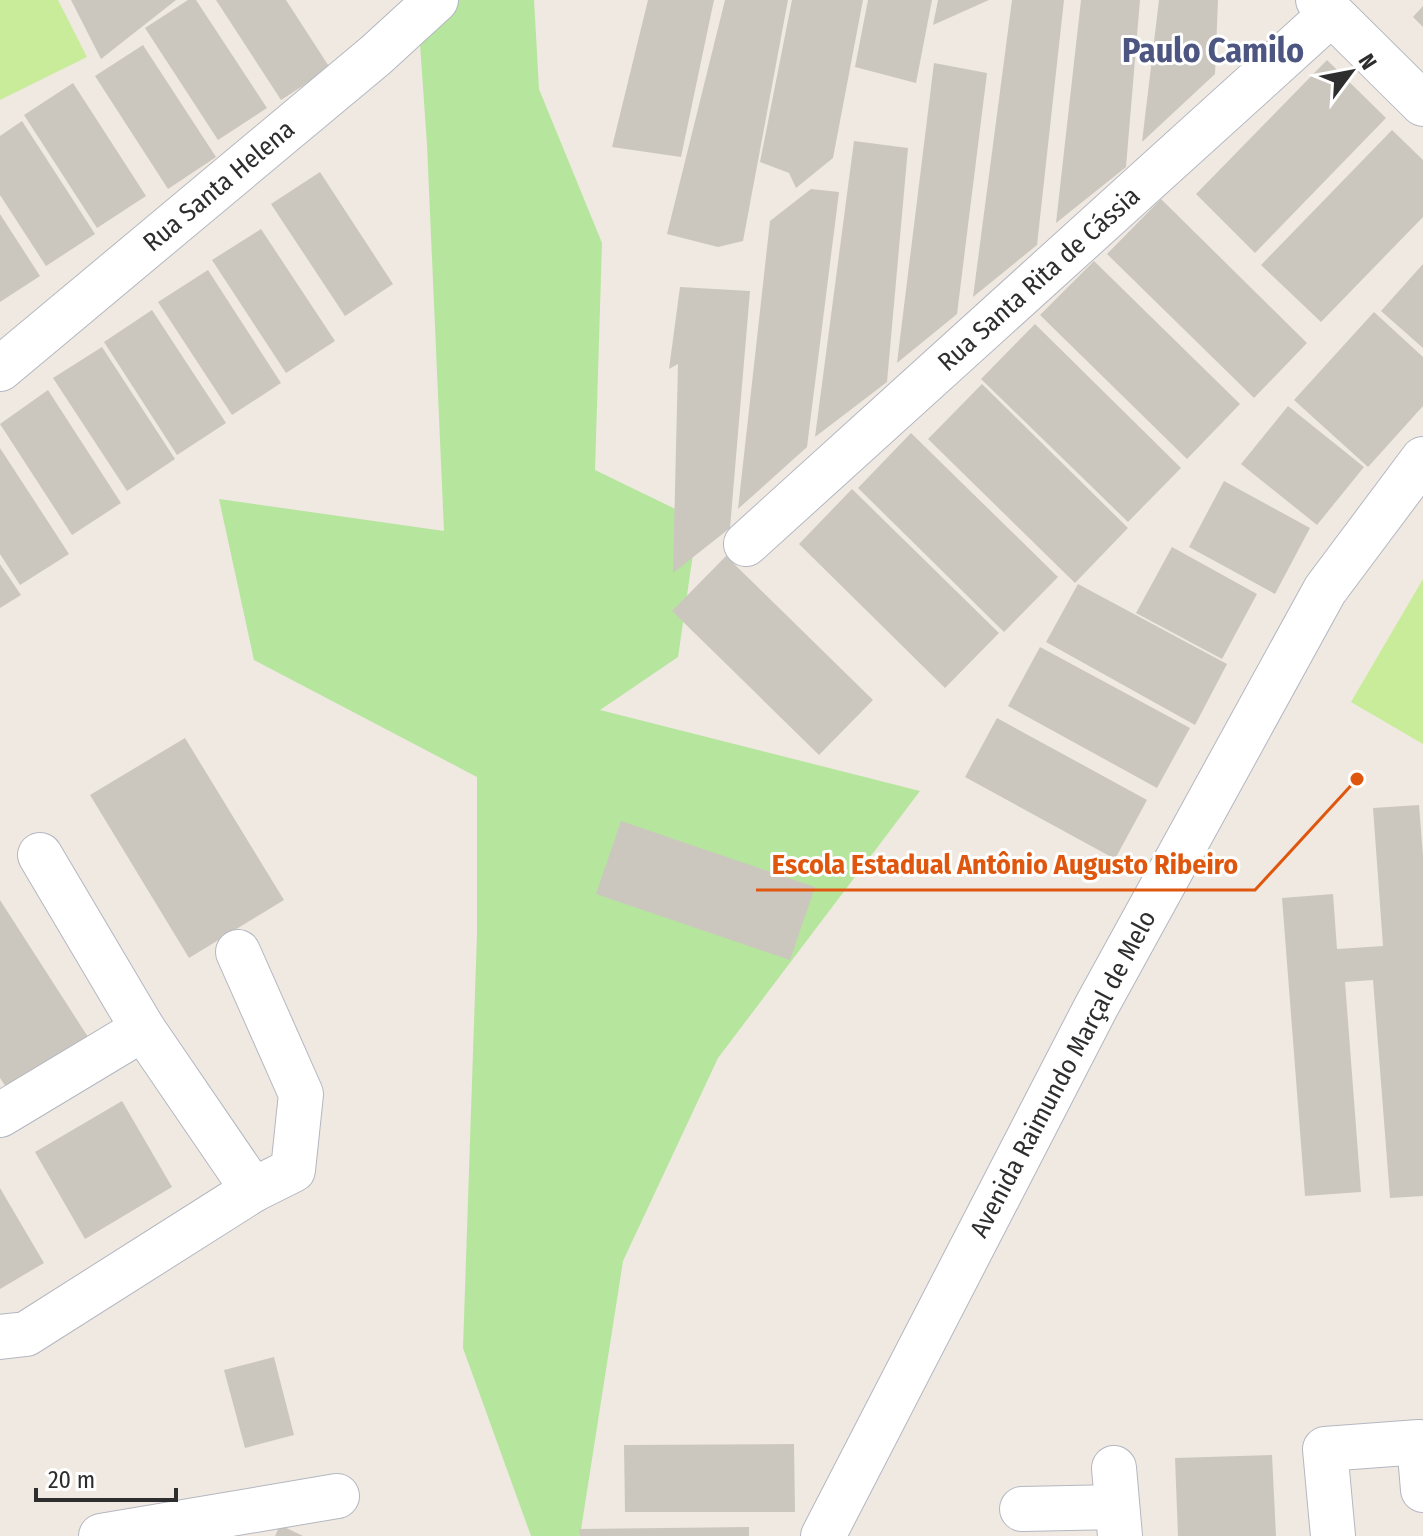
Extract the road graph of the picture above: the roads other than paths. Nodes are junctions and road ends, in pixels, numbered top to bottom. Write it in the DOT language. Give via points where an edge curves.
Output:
graph roads {
  1 [pos="436,0"];
  2 [pos="1324,7"];
  3 [pos="1423,104"];
  4 [pos="0,369"];
  5 [pos="1423,459"];
  6 [pos="746,544"];
  7 [pos="40,855"];
  8 [pos="238,952"];
  9 [pos="143,1029"];
  10 [pos="0,1115"];
  11 [pos="253,1190"];
  12 [pos="0,1337"];
  13 [pos="1423,1490"];
  14 [pos="337,1496"];
  15 [pos="1117,1503"];
  16 [pos="1022,1509"];
  17 [pos="101,1536"];
  18 [pos="823,1536"];
  19 [pos="1333,1536"];
  1 -- 4 [label="street, Rua Santa Helena"];
  2 -- 3 [label="street"];
  2 -- 6 [label="street, Rua Santa Rita de Cássia"];
  5 -- 18 [label="street, Avenida Raimundo Marçal de Melo" via="1325,590 1096,1007"];
  7 -- 9 [label="street"];
  8 -- 11 [label="street" via="301,1094 293,1170"];
  9 -- 10 [label="street"];
  9 -- 11 [label="street"];
  11 -- 12 [label="street" via="26,1334"];
  13 -- 19 [label="street" via="1419,1442 1325,1449"];
  14 -- 17 [label="street"];
  15 -- 16 [label="street"];
}
